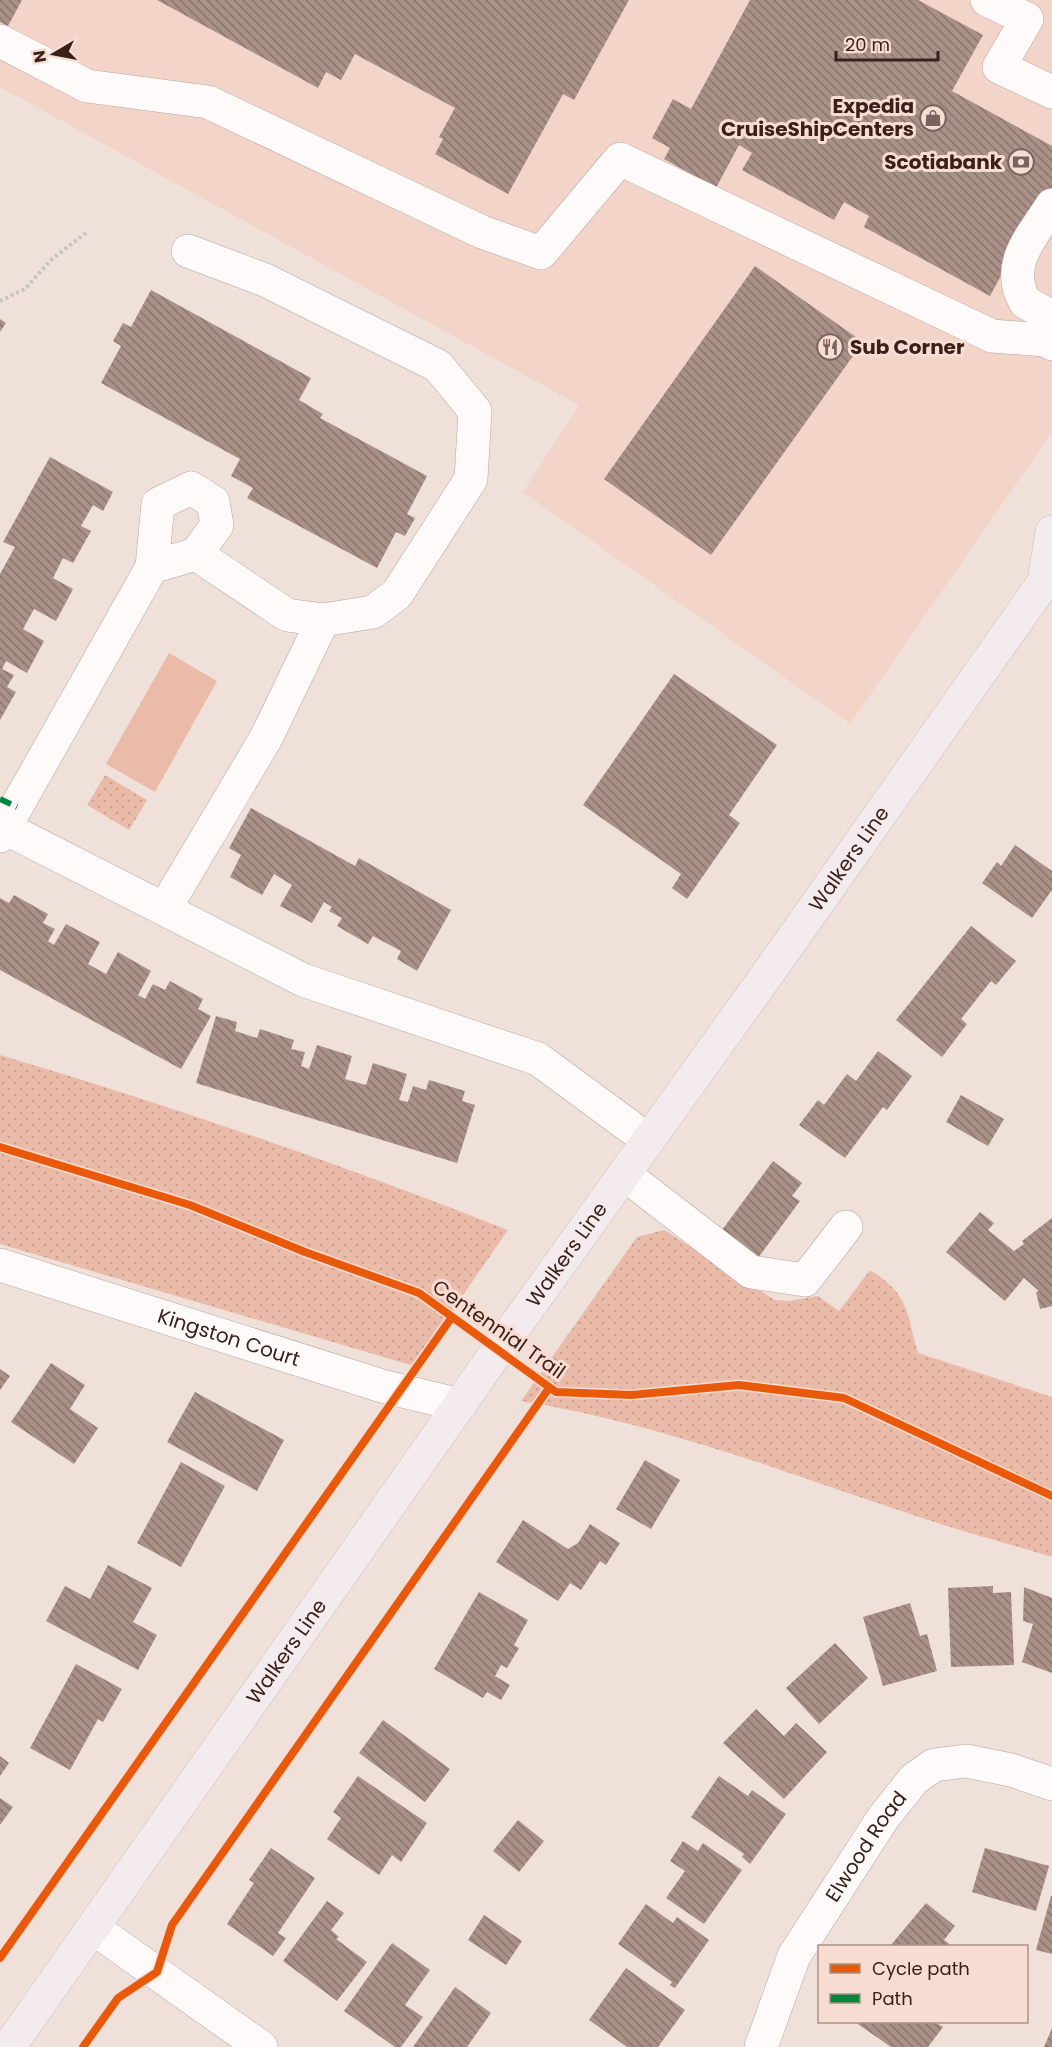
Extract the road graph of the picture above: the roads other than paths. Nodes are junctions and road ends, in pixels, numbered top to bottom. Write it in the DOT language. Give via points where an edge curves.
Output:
graph roads {
  1 [pos="987,0"];
  2 [pos="0,41"];
  3 [pos="1052,92"];
  4 [pos="1052,205"];
  5 [pos="188,251"];
  6 [pos="1050,333"];
  7 [pos="1052,532"];
  8 [pos="196,554"];
  9 [pos="152,567"];
  10 [pos="1048,580"];
  11 [pos="323,620"];
  12 [pos="3,832"];
  13 [pos="165,908"];
  14 [pos="648,1140"];
  15 [pos="624,1173"];
  16 [pos="846,1227"];
  17 [pos="0,1265"];
  18 [pos="460,1406"];
  19 [pos="1052,1784"];
  20 [pos="93,1928"];
  21 [pos="9,2047"];
  22 [pos="261,2047"];
  23 [pos="761,2047"];
  1 -- 3 [label="street" via="1027,19 999,67"];
  2 -- 6 [label="street" via="87,86 208,102 482,232 541,253 620,159 992,336"];
  4 -- 6 [label="street" via="1017,263 1016,277 1025,302"];
  5 -- 11 [label="street" via="265,280 438,366 475,411 471,479 397,594 373,612"];
  7 -- 10 [label="main road, Walkers Line"];
  8 -- 9 [label="street"];
  8 -- 9 [label="street" via="217,525 213,502 191,488 158,504"];
  8 -- 11 [label="street" via="287,615"];
  9 -- 12 [label="street"];
  10 -- 14 [label="main road, Walkers Line"];
  11 -- 13 [label="street" via="266,738"];
  12 -- 13 [label="street"];
  13 -- 14 [label="street" via="303,981 538,1059"];
  14 -- 15 [label="main road, Walkers Line"];
  15 -- 16 [label="street" via="751,1272 805,1280"];
  15 -- 18 [label="main road, Walkers Line"];
  17 -- 18 [label="street, Kingston Court" via="390,1388"];
  18 -- 20 [label="main road, Walkers Line"];
  19 -- 23 [label="street, Elwood Road" via="966,1761 934,1765 915,1779 883,1818 794,1956"];
  20 -- 21 [label="main road, Walkers Line"];
  20 -- 22 [label="street"];
}
